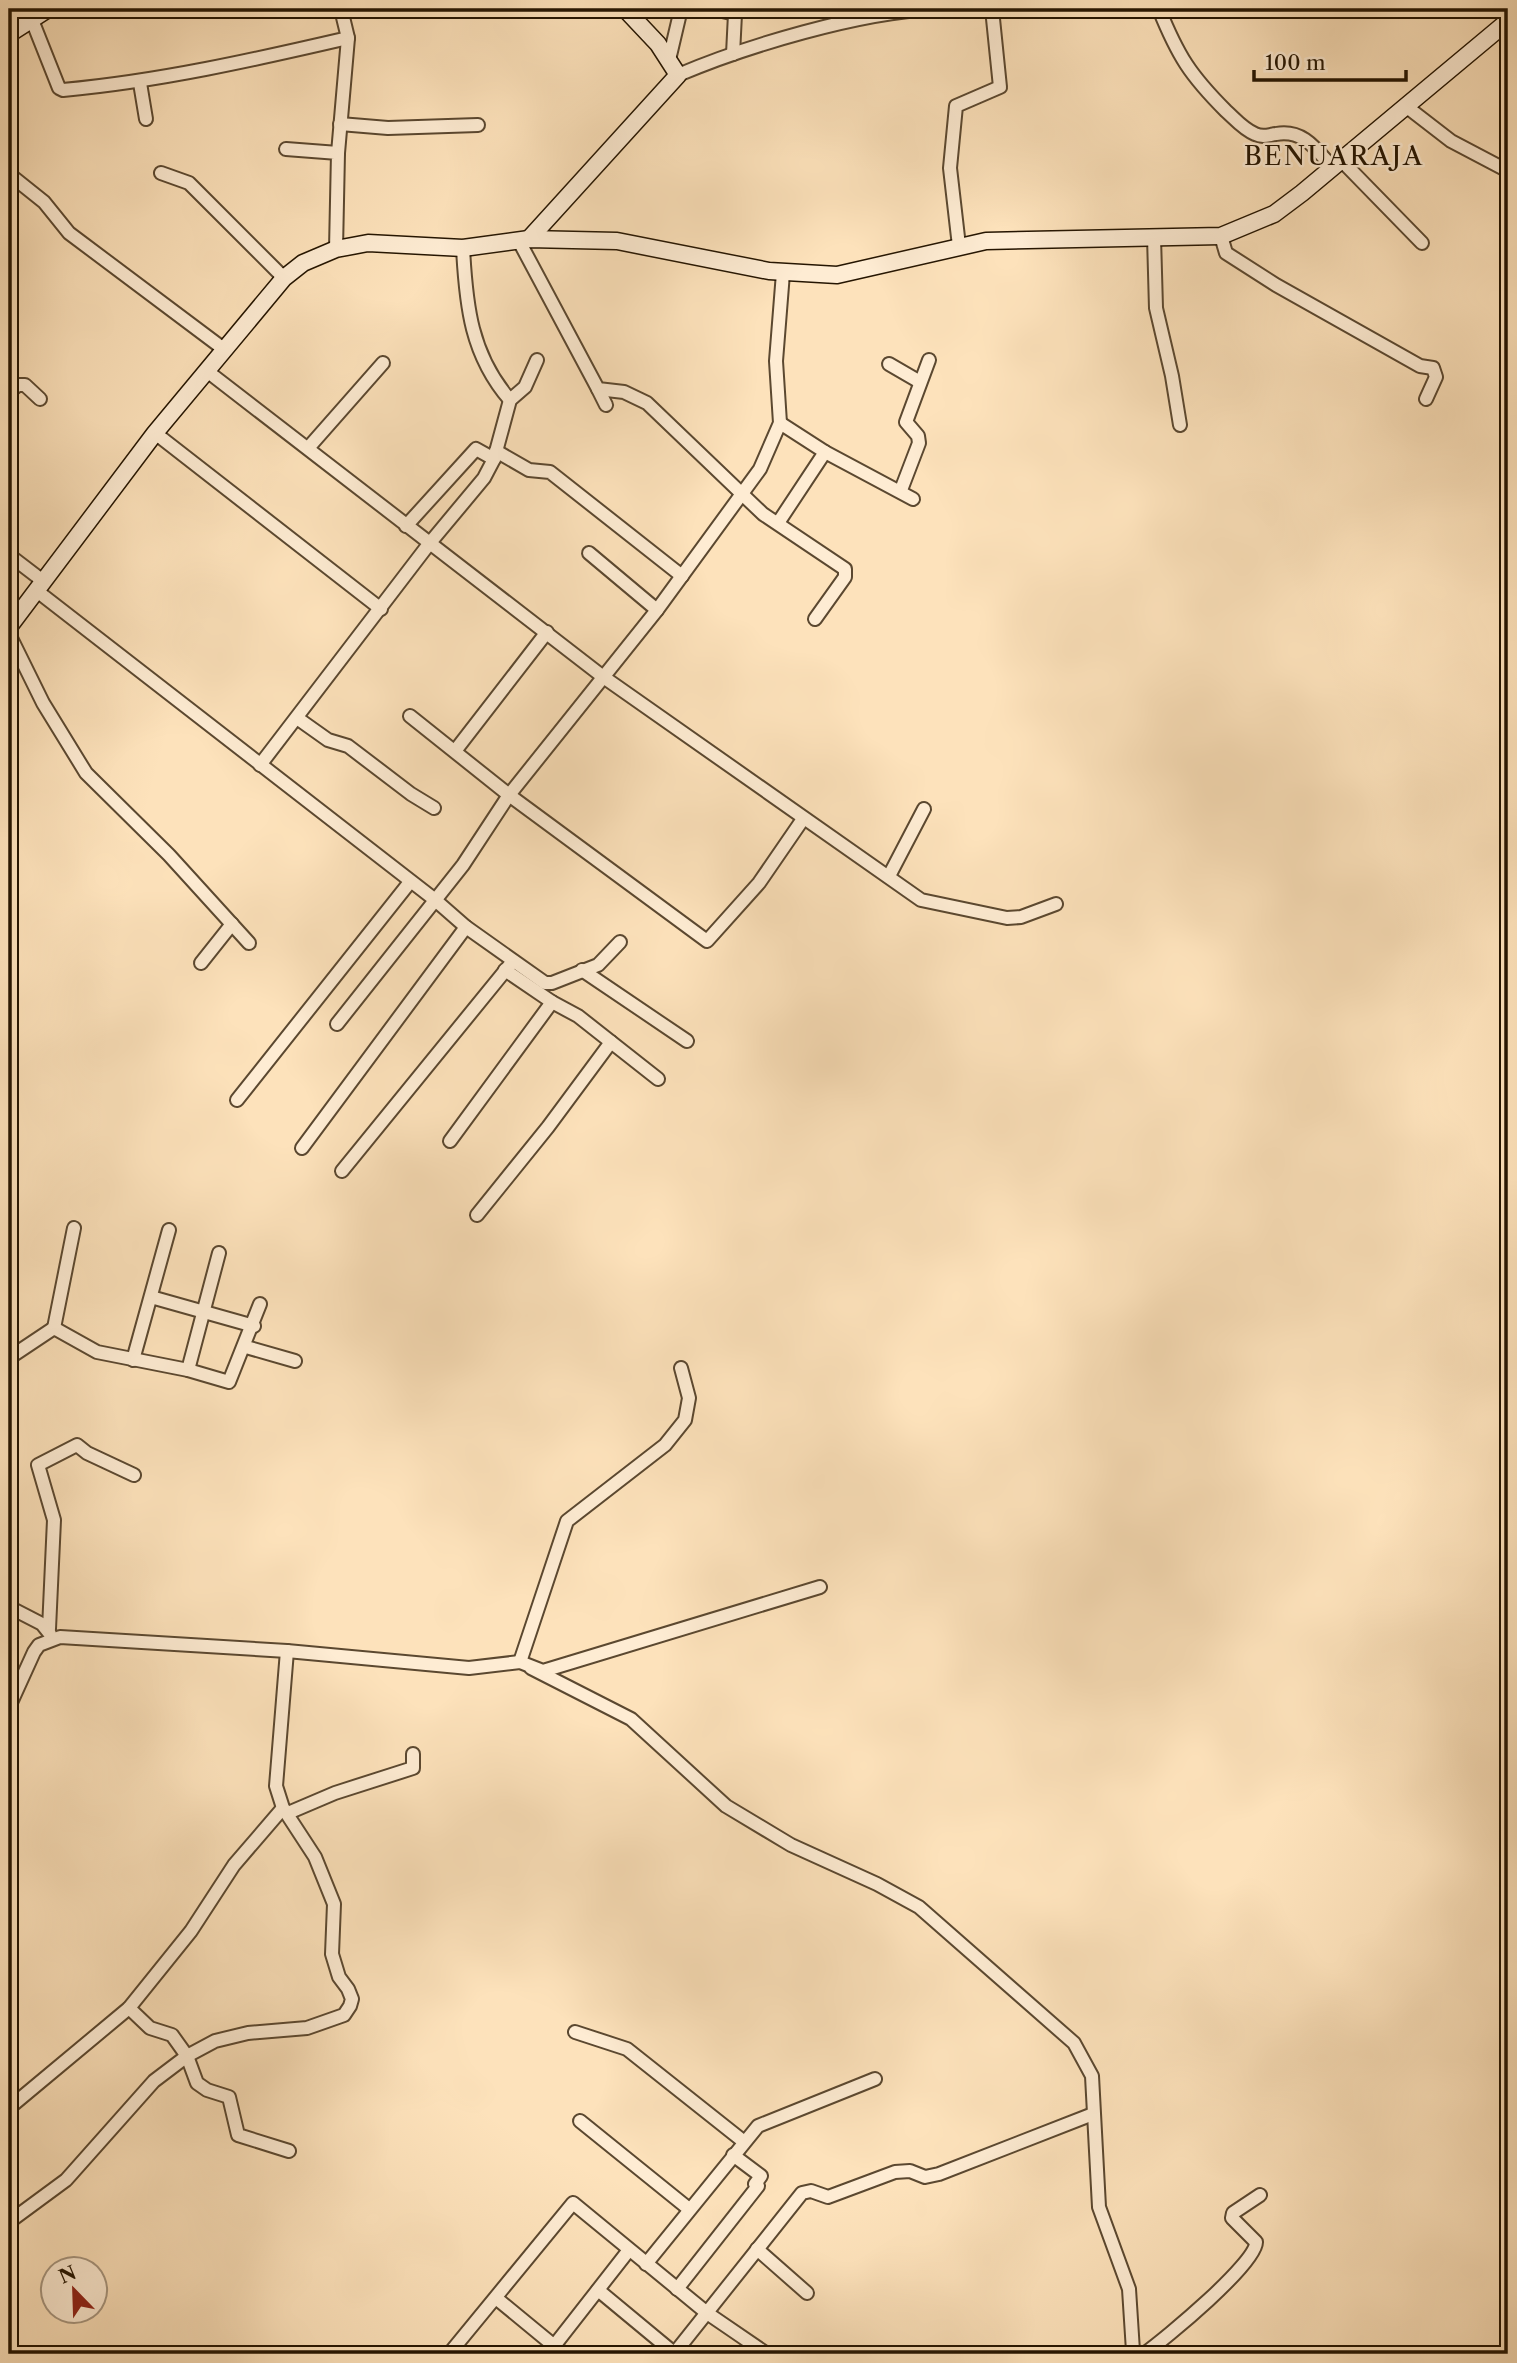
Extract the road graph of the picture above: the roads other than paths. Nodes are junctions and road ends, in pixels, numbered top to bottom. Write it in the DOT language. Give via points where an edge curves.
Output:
graph roads {
  1 [pos="48,9"];
  2 [pos="341,9"];
  3 [pos="625,9"];
  4 [pos="681,9"];
  5 [pos="714,9"];
  6 [pos="934,9"];
  7 [pos="992,9"];
  8 [pos="1159,9"];
  9 [pos="32,20"];
  10 [pos="1508,20"];
  11 [pos="9,34"];
  12 [pos="348,38"];
  13 [pos="733,54"];
  14 [pos="668,60"];
  15 [pos="678,75"];
  16 [pos="141,83"];
  17 [pos="1407,107"];
  18 [pos="146,119"];
  19 [pos="340,124"];
  20 [pos="478,125"];
  21 [pos="286,149"];
  22 [pos="338,153"];
  23 [pos="1336,163"];
  24 [pos="1508,172"];
  25 [pos="162,173"];
  26 [pos="9,174"];
  27 [pos="1221,236"];
  28 [pos="1154,237"];
  29 [pos="524,240"];
  30 [pos="1422,243"];
  31 [pos="960,246"];
  32 [pos="463,248"];
  33 [pos="336,249"];
  34 [pos="783,273"];
  35 [pos="284,278"];
  36 [pos="225,350"];
  37 [pos="537,360"];
  38 [pos="929,360"];
  39 [pos="383,363"];
  40 [pos="889,364"];
  41 [pos="207,370"];
  42 [pos="920,382"];
  43 [pos="598,389"];
  44 [pos="9,392"];
  45 [pos="40,399"];
  46 [pos="1426,399"];
  47 [pos="510,400"];
  48 [pos="606,405"];
  49 [pos="780,423"];
  50 [pos="1180,425"];
  51 [pos="155,433"];
  52 [pos="309,447"];
  53 [pos="825,452"];
  54 [pos="495,455"];
  55 [pos="901,490"];
  56 [pos="742,495"];
  57 [pos="914,499"];
  58 [pos="778,523"];
  59 [pos="406,526"];
  60 [pos="429,544"];
  61 [pos="589,554"];
  62 [pos="9,555"];
  63 [pos="682,576"];
  64 [pos="40,586"];
  65 [pos="381,610"];
  66 [pos="657,610"];
  67 [pos="815,619"];
  68 [pos="9,627"];
  69 [pos="9,634"];
  70 [pos="543,636"];
  71 [pos="602,676"];
  72 [pos="410,716"];
  73 [pos="297,719"];
  74 [pos="455,751"];
  75 [pos="260,765"];
  76 [pos="509,795"];
  77 [pos="434,808"];
  78 [pos="924,809"];
  79 [pos="803,819"];
  80 [pos="889,876"];
  81 [pos="410,882"];
  82 [pos="434,899"];
  83 [pos="1056,904"];
  84 [pos="232,924"];
  85 [pos="466,927"];
  86 [pos="620,942"];
  87 [pos="249,943"];
  88 [pos="201,963"];
  89 [pos="509,965"];
  90 [pos="582,970"];
  91 [pos="552,1003"];
  92 [pos="337,1024"];
  93 [pos="687,1041"];
  94 [pos="611,1042"];
  95 [pos="658,1079"];
  96 [pos="237,1100"];
  97 [pos="450,1141"];
  98 [pos="302,1148"];
  99 [pos="342,1171"];
  100 [pos="477,1215"];
  101 [pos="74,1228"];
  102 [pos="169,1230"];
  103 [pos="219,1254"];
  104 [pos="151,1297"];
  105 [pos="260,1304"];
  106 [pos="203,1313"];
  107 [pos="254,1326"];
  108 [pos="54,1328"];
  109 [pos="246,1347"];
  110 [pos="9,1358"];
  111 [pos="133,1360"];
  112 [pos="295,1361"];
  113 [pos="681,1368"];
  114 [pos="188,1370"];
  115 [pos="134,1475"];
  116 [pos="820,1587"];
  117 [pos="9,1607"];
  118 [pos="48,1635"];
  119 [pos="287,1651"];
  120 [pos="525,1665"];
  121 [pos="9,1707"];
  122 [pos="413,1754"];
  123 [pos="285,1811"];
  124 [pos="129,2008"];
  125 [pos="575,2032"];
  126 [pos="187,2056"];
  127 [pos="875,2079"];
  128 [pos="10,2104"];
  129 [pos="1093,2114"];
  130 [pos="580,2121"];
  131 [pos="743,2141"];
  132 [pos="289,2151"];
  133 [pos="733,2155"];
  134 [pos="1260,2194"];
  135 [pos="689,2209"];
  136 [pos="9,2222"];
  137 [pos="757,2249"];
  138 [pos="629,2250"];
  139 [pos="646,2264"];
  140 [pos="677,2289"];
  141 [pos="598,2290"];
  142 [pos="807,2293"];
  143 [pos="496,2298"];
  144 [pos="707,2313"];
  145 [pos="559,2350"];
  146 [pos="449,2354"];
  147 [pos="674,2354"];
  148 [pos="765,2354"];
  149 [pos="1136,2354"];
  150 [pos="1144,2354"];
  1 -- 9 [label="main road"];
  2 -- 12 [label="street"];
  3 -- 14 [label="main road"];
  4 -- 14 [label="street"];
  5 -- 13 [label="street" via="735,14"];
  6 -- 13 [label="street" via="877,16"];
  7 -- 31 [label="street" via="999,87 956,106 950,168"];
  8 -- 23 [label="street" via="1195,80 1244,129 1265,137 1298,135"];
  9 -- 11 [label="main road"];
  9 -- 16 [label="street" via="60,90"];
  10 -- 17 [label="main road"];
  12 -- 16 [label="street"];
  12 -- 19 [label="street"];
  13 -- 15 [label="street"];
  14 -- 15 [label="main road"];
  15 -- 29 [label="main road"];
  16 -- 18 [label="street"];
  17 -- 23 [label="main road"];
  17 -- 24 [label="street" via="1451,141"];
  19 -- 20 [label="street" via="387,128"];
  19 -- 22 [label="street"];
  21 -- 22 [label="street"];
  22 -- 33 [label="street"];
  23 -- 27 [label="main road" via="1274,214"];
  23 -- 30 [label="street"];
  25 -- 35 [label="street" via="189,184"];
  26 -- 36 [label="street" via="44,201 69,233"];
  27 -- 28 [label="main road"];
  27 -- 46 [label="street" via="1226,253 1276,285 1420,366 1433,368 1436,377"];
  28 -- 31 [label="main road" via="996,240"];
  28 -- 50 [label="street" via="1156,309"];
  29 -- 32 [label="main road"];
  29 -- 34 [label="main road" via="617,241"];
  29 -- 43 [label="street"];
  31 -- 34 [label="main road" via="837,275"];
  32 -- 33 [label="main road" via="368,243"];
  32 -- 47 [label="street" via="472,327 486,370"];
  33 -- 35 [label="main road" via="303,263"];
  34 -- 49 [label="street" via="776,361"];
  35 -- 36 [label="main road"];
  36 -- 41 [label="main road"];
  37 -- 47 [label="street" via="525,387"];
  38 -- 42 [label="street"];
  39 -- 52 [label="street"];
  40 -- 42 [label="street"];
  41 -- 51 [label="main road"];
  41 -- 52 [label="street"];
  42 -- 55 [label="street" via="906,422 919,443"];
  43 -- 48 [label="street"];
  43 -- 56 [label="street" via="624,392 647,403"];
  44 -- 45 [label="street" via="25,385"];
  47 -- 54 [label="street"];
  49 -- 53 [label="street"];
  49 -- 56 [label="street" via="760,469"];
  51 -- 64 [label="main road"];
  51 -- 65 [label="street"];
  52 -- 59 [label="street"];
  53 -- 55 [label="street"];
  53 -- 58 [label="street"];
  54 -- 59 [label="street" via="476,449"];
  54 -- 60 [label="street" via="478,486"];
  54 -- 63 [label="street" via="529,470 550,472"];
  55 -- 57 [label="street"];
  56 -- 58 [label="street"];
  56 -- 63 [label="street"];
  58 -- 67 [label="street" via="846,571"];
  59 -- 60 [label="street"];
  60 -- 65 [label="street"];
  60 -- 70 [label="street"];
  61 -- 66 [label="street"];
  62 -- 64 [label="street"];
  63 -- 66 [label="street"];
  64 -- 68 [label="main road"];
  64 -- 75 [label="street"];
  65 -- 73 [label="street"];
  66 -- 71 [label="street"];
  69 -- 84 [label="street" via="86,773"];
  70 -- 71 [label="street"];
  70 -- 74 [label="street"];
  71 -- 76 [label="street"];
  71 -- 79 [label="street"];
  72 -- 74 [label="street"];
  73 -- 75 [label="street"];
  73 -- 77 [label="street" via="321,736 348,746"];
  74 -- 76 [label="street"];
  75 -- 81 [label="street"];
  76 -- 79 [label="street" via="707,941 759,883"];
  76 -- 82 [label="street"];
  78 -- 80 [label="street"];
  79 -- 80 [label="street"];
  80 -- 83 [label="street" via="929,904 1007,918"];
  81 -- 82 [label="street"];
  81 -- 96 [label="street"];
  82 -- 85 [label="street"];
  82 -- 92 [label="street"];
  84 -- 87 [label="street"];
  84 -- 88 [label="street"];
  85 -- 89 [label="street"];
  85 -- 98 [label="street"];
  86 -- 90 [label="street" via="598,965"];
  89 -- 90 [label="street" via="548,984"];
  89 -- 91 [label="street"];
  89 -- 99 [label="street"];
  90 -- 93 [label="street"];
  91 -- 94 [label="street"];
  91 -- 97 [label="street"];
  94 -- 95 [label="street"];
  94 -- 100 [label="street"];
  101 -- 108 [label="street"];
  102 -- 104 [label="street"];
  103 -- 106 [label="street"];
  104 -- 106 [label="street"];
  104 -- 111 [label="street"];
  105 -- 107 [label="street"];
  106 -- 107 [label="street"];
  106 -- 114 [label="street"];
  107 -- 109 [label="street"];
  108 -- 110 [label="street"];
  108 -- 111 [label="street" via="97,1352"];
  109 -- 112 [label="street"];
  109 -- 114 [label="street" via="229,1382"];
  111 -- 114 [label="street"];
  113 -- 120 [label="street" via="689,1398 685,1419 665,1445 567,1521"];
  115 -- 118 [label="street" via="77,1445 38,1465 54,1520"];
  116 -- 120 [label="street" via="543,1671"];
  117 -- 118 [label="street"];
  118 -- 119 [label="street"];
  118 -- 121 [label="street" via="34,1652"];
  119 -- 120 [label="street" via="469,1668"];
  119 -- 123 [label="street" via="276,1786"];
  120 -- 129 [label="street" via="631,1720 726,1806 801,1850 901,1896 937,1921 1074,2043 1092,2076"];
  122 -- 123 [label="street" via="413,1768"];
  123 -- 124 [label="street" via="234,1865 191,1931"];
  123 -- 126 [label="street" via="315,1857 334,1904 332,1954 352,2000 350,2006 344,2015 307,2028 248,2033 215,2041"];
  124 -- 126 [label="street" via="150,2028 172,2035"];
  124 -- 128 [label="street"];
  125 -- 131 [label="street" via="627,2049"];
  126 -- 132 [label="street" via="197,2083 229,2097 238,2135"];
  126 -- 136 [label="street" via="154,2081 66,2180"];
  127 -- 131 [label="street" via="765,2122"];
  129 -- 137 [label="street" via="939,2174 921,2177 901,2171 828,2197 802,2193"];
  129 -- 149 [label="street" via="1099,2207 1129,2289"];
  130 -- 135 [label="street"];
  131 -- 133 [label="street"];
  133 -- 135 [label="street"];
  133 -- 140 [label="street" via="761,2176 758,2186"];
  134 -- 150 [label="street" via="1232,2218 1256,2242 1253,2255"];
  135 -- 139 [label="street"];
  137 -- 142 [label="street"];
  137 -- 144 [label="street"];
  138 -- 139 [label="street"];
  138 -- 141 [label="street"];
  138 -- 143 [label="street" via="573,2203"];
  139 -- 140 [label="street"];
  140 -- 144 [label="street"];
  141 -- 145 [label="street"];
  141 -- 147 [label="street"];
  143 -- 145 [label="street"];
  143 -- 146 [label="street"];
  144 -- 147 [label="street"];
  144 -- 148 [label="street"];
}
